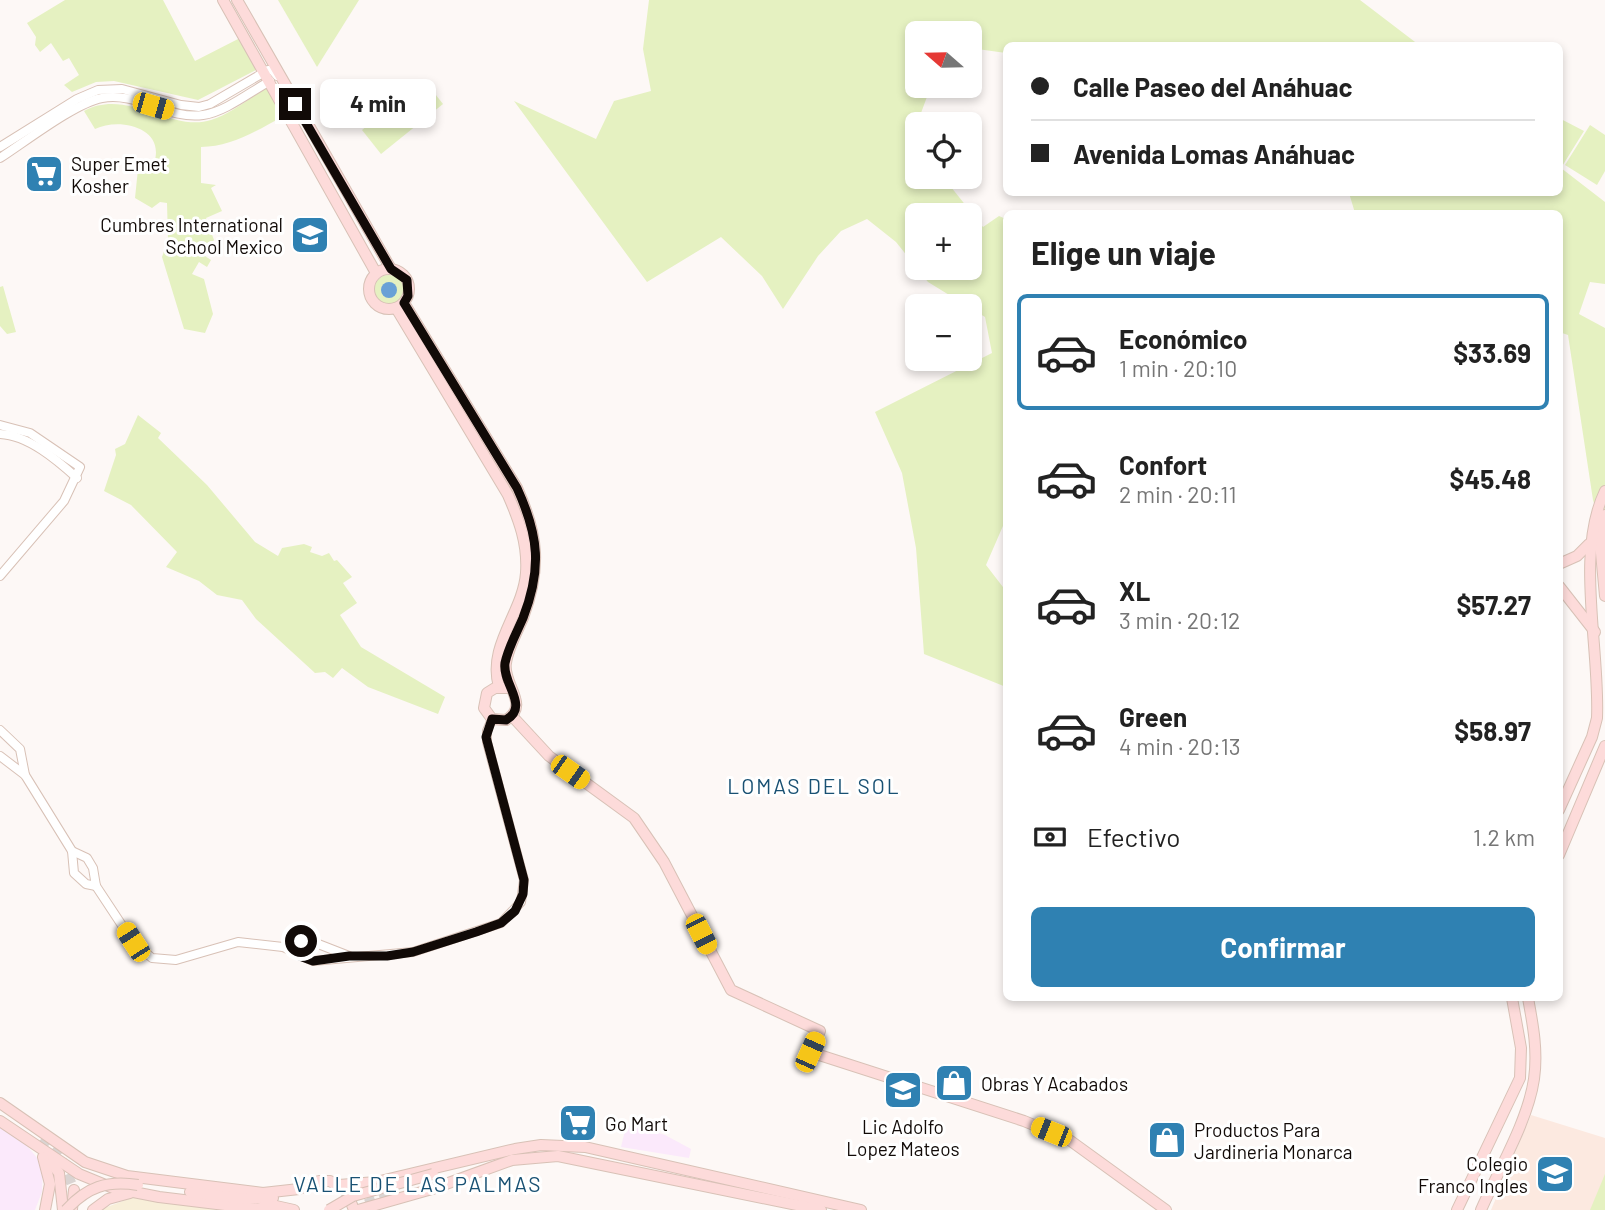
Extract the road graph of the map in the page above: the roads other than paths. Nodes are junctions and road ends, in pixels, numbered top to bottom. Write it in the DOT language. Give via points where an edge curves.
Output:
graph roads {
  1 [pos="223,0"];
  2 [pos="237,0"];
  3 [pos="267,77"];
  4 [pos="285,85"];
  5 [pos="0,146"];
  6 [pos="0,158"];
  7 [pos="391,269"];
  8 [pos="376,273"];
  9 [pos="400,305"];
  10 [pos="0,425"];
  11 [pos="0,434"];
  12 [pos="63,461"];
  13 [pos="77,478"];
  14 [pos="1605,491"];
  15 [pos="1600,513"];
  16 [pos="1589,544"];
  17 [pos="1563,562"];
  18 [pos="0,576"];
  19 [pos="1563,591"];
  20 [pos="1605,596"];
  21 [pos="1595,632"];
  22 [pos="504,687"];
  23 [pos="512,716"];
  24 [pos="492,719"];
  25 [pos="0,730"];
  26 [pos="1592,737"];
  27 [pos="1605,744"];
  28 [pos="0,756"];
  29 [pos="1584,756"];
  30 [pos="1598,764"];
  31 [pos="25,775"];
  32 [pos="1563,801"];
  33 [pos="1563,846"];
  34 [pos="72,851"];
  35 [pos="96,886"];
  36 [pos="299,942"];
  37 [pos="283,947"];
  38 [pos="330,948"];
  39 [pos="297,955"];
  40 [pos="349,956"];
  41 [pos="329,959"];
  42 [pos="1513,1001"];
  43 [pos="1529,1001"];
  44 [pos="0,1103"];
  45 [pos="0,1110"];
  46 [pos="0,1121"];
  47 [pos="40,1143"];
  48 [pos="489,1155"];
  49 [pos="446,1164"];
  50 [pos="96,1166"];
  51 [pos="492,1167"];
  52 [pos="90,1179"];
  53 [pos="360,1184"];
  54 [pos="339,1185"];
  55 [pos="134,1189"];
  56 [pos="299,1189"];
  57 [pos="432,1189"];
  58 [pos="74,1190"];
  59 [pos="390,1194"];
  60 [pos="339,1205"];
  61 [pos="264,1209"];
  62 [pos="360,1209"];
  63 [pos="45,1210"];
  64 [pos="64,1210"];
  65 [pos="72,1210"];
  66 [pos="93,1210"];
  67 [pos="294,1210"];
  68 [pos="329,1210"];
  69 [pos="821,1210"];
  70 [pos="861,1210"];
  71 [pos="1166,1210"];
  72 [pos="1457,1210"];
  73 [pos="1481,1210"];
  1 -- 3 [label="main road"];
  2 -- 4 [label="main road"];
  3 -- 4 [label="street" via="272,70"];
  3 -- 5 [label="street" via="199,107 122,89 98,90"];
  3 -- 6 [label="street" via="214,112 200,116 121,98 94,100"];
  3 -- 8 [label="main road"];
  4 -- 7 [label="main road"];
  7 -- 8 [label="main road"];
  7 -- 9 [label="main road" via="407,280 408,296"];
  8 -- 9 [label="main road" via="369,296 380,307"];
  9 -- 22 [label="main road" via="520,523 526,575 497,659 495,674"];
  10 -- 12 [label="street" via="30,433"];
  11 -- 12 [label="street"];
  12 -- 13 [label="street"];
  12 -- 13 [label="street" via="80,467"];
  13 -- 18 [label="street" via="54,515"];
  14 -- 15 [label="main road"];
  15 -- 16 [label="main road"];
  15 -- 20 [label="main road"];
  16 -- 17 [label="main road"];
  16 -- 21 [label="main road"];
  19 -- 21 [label="main road"];
  21 -- 26 [label="main road" via="1598,691"];
  22 -- 23 [label="main road" via="517,701"];
  22 -- 24 [label="main road" via="488,692 484,699"];
  23 -- 24 [label="main road"];
  23 -- 71 [label="main road" via="549,757 634,818 664,862 731,990 820,1031 810,1052 1069,1139"];
  24 -- 40 [label="street" via="486,737 524,880 521,902 501,923 413,952"];
  25 -- 31 [label="street" via="20,749"];
  26 -- 27 [label="main road" via="1597,744"];
  26 -- 29 [label="main road"];
  27 -- 30 [label="main road"];
  28 -- 31 [label="street"];
  29 -- 30 [label="main road" via="1592,754"];
  29 -- 32 [label="main road"];
  30 -- 33 [label="main road"];
  31 -- 34 [label="street"];
  34 -- 35 [label="street" via="87,858"];
  34 -- 35 [label="street" via="75,873 86,884"];
  35 -- 37 [label="street" via="133,942 152,958 176,960 238,942"];
  36 -- 37 [label="street"];
  36 -- 38 [label="street"];
  36 -- 39 [label="street"];
  37 -- 39 [label="street"];
  38 -- 40 [label="street"];
  38 -- 41 [label="street"];
  39 -- 41 [label="street" via="313,961"];
  40 -- 41 [label="street"];
  42 -- 72 [label="main road" via="1521,1048 1520,1078"];
  43 -- 73 [label="main road" via="1535,1035 1534,1068 1523,1114"];
  44 -- 50 [label="main road"];
  45 -- 47 [label="main road"];
  46 -- 47 [label="main road"];
  47 -- 52 [label="main road"];
  47 -- 63 [label="main road" via="50,1184"];
  47 -- 64 [label="main road" via="60,1173"];
  48 -- 49 [label="main road"];
  48 -- 51 [label="main road"];
  48 -- 70 [label="main road" via="541,1145 585,1147"];
  49 -- 53 [label="main road"];
  49 -- 60 [label="main road, bridge" via="433,1174"];
  50 -- 52 [label="main road" via="86,1172"];
  50 -- 56 [label="main road" via="160,1182 263,1193"];
  51 -- 57 [label="main road"];
  51 -- 69 [label="main road" via="537,1156 582,1158"];
  52 -- 55 [label="main road"];
  53 -- 54 [label="main road"];
  53 -- 62 [label="main road"];
  54 -- 56 [label="main road" via="319,1181"];
  54 -- 62 [label="main road"];
  55 -- 56 [label="main road" via="261,1200 284,1197"];
  55 -- 61 [label="main road"];
  55 -- 64 [label="main road, bridge" via="106,1183 87,1190"];
  55 -- 66 [label="main road"];
  57 -- 59 [label="main road" via="419,1187"];
  57 -- 62 [label="main road"];
  58 -- 65 [label="main road"];
  60 -- 68 [label="main road, bridge"];
  61 -- 67 [label="main road"];
}
